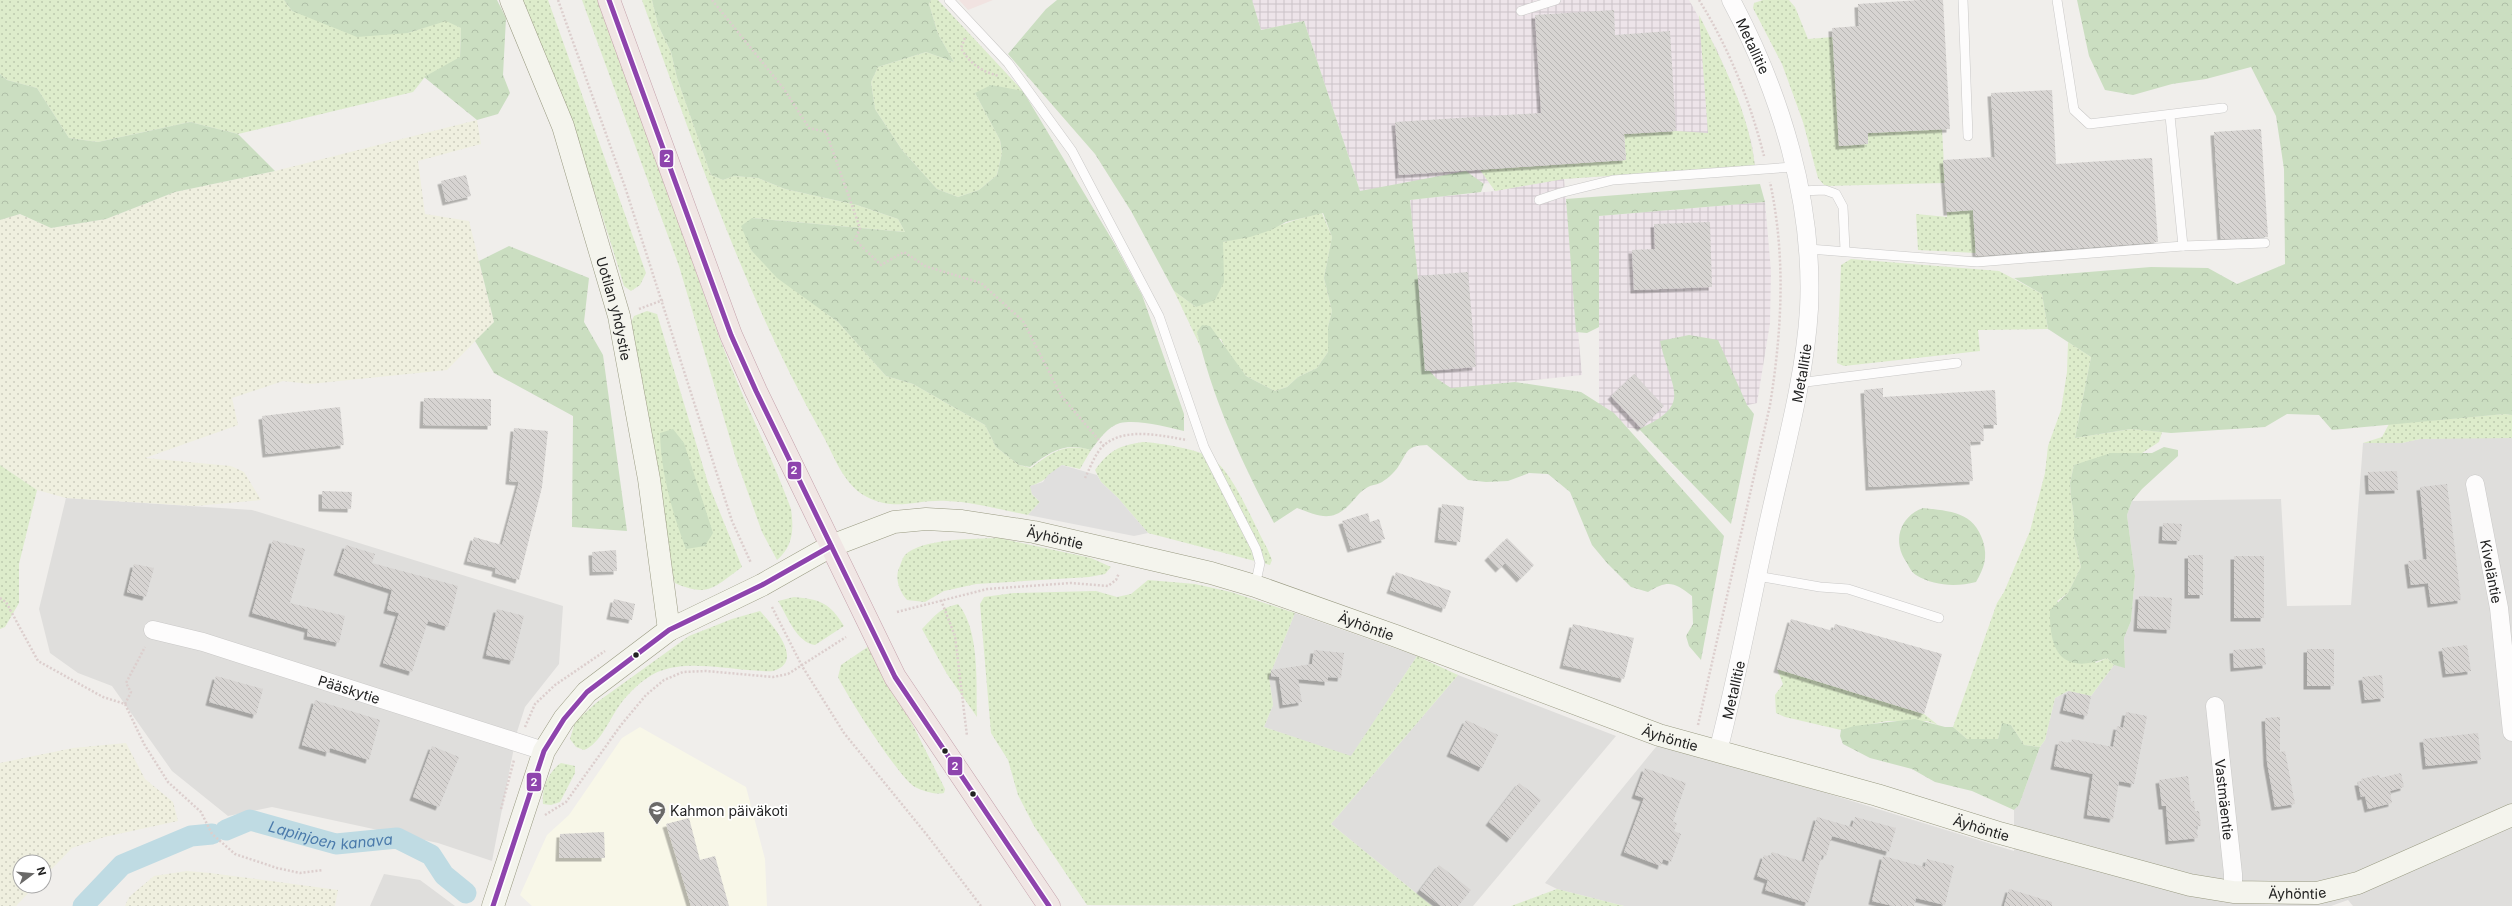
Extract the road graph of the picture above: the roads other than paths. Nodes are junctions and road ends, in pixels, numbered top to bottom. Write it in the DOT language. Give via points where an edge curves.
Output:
graph roads {
  1 [pos="511,0"];
  2 [pos="609,0"];
  3 [pos="949,0"];
  4 [pos="1556,0"];
  5 [pos="1731,0"];
  6 [pos="1963,0"];
  7 [pos="2057,0"];
  8 [pos="1521,11"];
  9 [pos="2223,108"];
  10 [pos="2170,116"];
  11 [pos="1968,136"];
  12 [pos="1793,167"];
  13 [pos="1800,191"];
  14 [pos="1539,200"];
  15 [pos="2265,243"];
  16 [pos="2183,246"];
  17 [pos="1809,249"];
  18 [pos="1845,250"];
  19 [pos="1957,363"];
  20 [pos="1798,383"];
  21 [pos="2475,484"];
  22 [pos="831,546"];
  23 [pos="1757,576"];
  24 [pos="1254,586"];
  25 [pos="1939,618"];
  26 [pos="153,630"];
  27 [pos="669,630"];
  28 [pos="2215,706"];
  29 [pos="2512,732"];
  30 [pos="544,751"];
  31 [pos="1718,751"];
  32 [pos="2512,815"];
  33 [pos="2233,892"];
  34 [pos="493,906"];
  35 [pos="1049,906"];
  1 -- 27 [label="main road, Uotilan yhdystie" via="563,126 619,316 649,479"];
  2 -- 22 [label="highway" via="731,335"];
  3 -- 24 [label="lane" via="1022,81 1072,151 1159,316 1204,447 1256,549 1260,563"];
  4 -- 8 [label="lane"];
  5 -- 12 [label="street, Metallitie" via="1754,44 1772,88"];
  6 -- 11 [label="lane"];
  7 -- 10 [label="lane" via="2074,110 2089,124"];
  9 -- 10 [label="lane"];
  10 -- 16 [label="lane"];
  12 -- 13 [label="street, Metallitie"];
  12 -- 14 [label="lane" via="1767,171 1613,180"];
  13 -- 17 [label="street, Metallitie"];
  13 -- 18 [label="lane" via="1825,190 1836,194 1843,207"];
  15 -- 16 [label="lane"];
  16 -- 18 [label="lane" via="1977,262"];
  17 -- 18 [label="lane"];
  17 -- 20 [label="street, Metallitie" via="1809,309"];
  19 -- 20 [label="lane"];
  20 -- 23 [label="street, Metallitie"];
  21 -- 29 [label="street, Kiveläntie" via="2499,608"];
  22 -- 24 [label="main road, Äyhöntie" via="894,522 926,519 962,521 1034,532 1175,563"];
  22 -- 27 [label="main road, Äyhöntie" via="749,591"];
  22 -- 35 [label="highway" via="895,676"];
  23 -- 25 [label="lane" via="1820,588 1848,589"];
  23 -- 31 [label="street, Metallitie"];
  24 -- 31 [label="main road, Äyhöntie" via="1659,734"];
  26 -- 30 [label="street, Pääskytie" via="203,642"];
  27 -- 30 [label="main road, Äyhöntie" via="586,692 564,719"];
  28 -- 33 [label="street, Vastmäentie"];
  30 -- 34 [label="main road, Äyhöntie"];
  31 -- 33 [label="main road, Äyhöntie" via="1877,794 1996,832 2153,876"];
  32 -- 33 [label="main road, Äyhöntie" via="2358,883 2317,893"];
}
